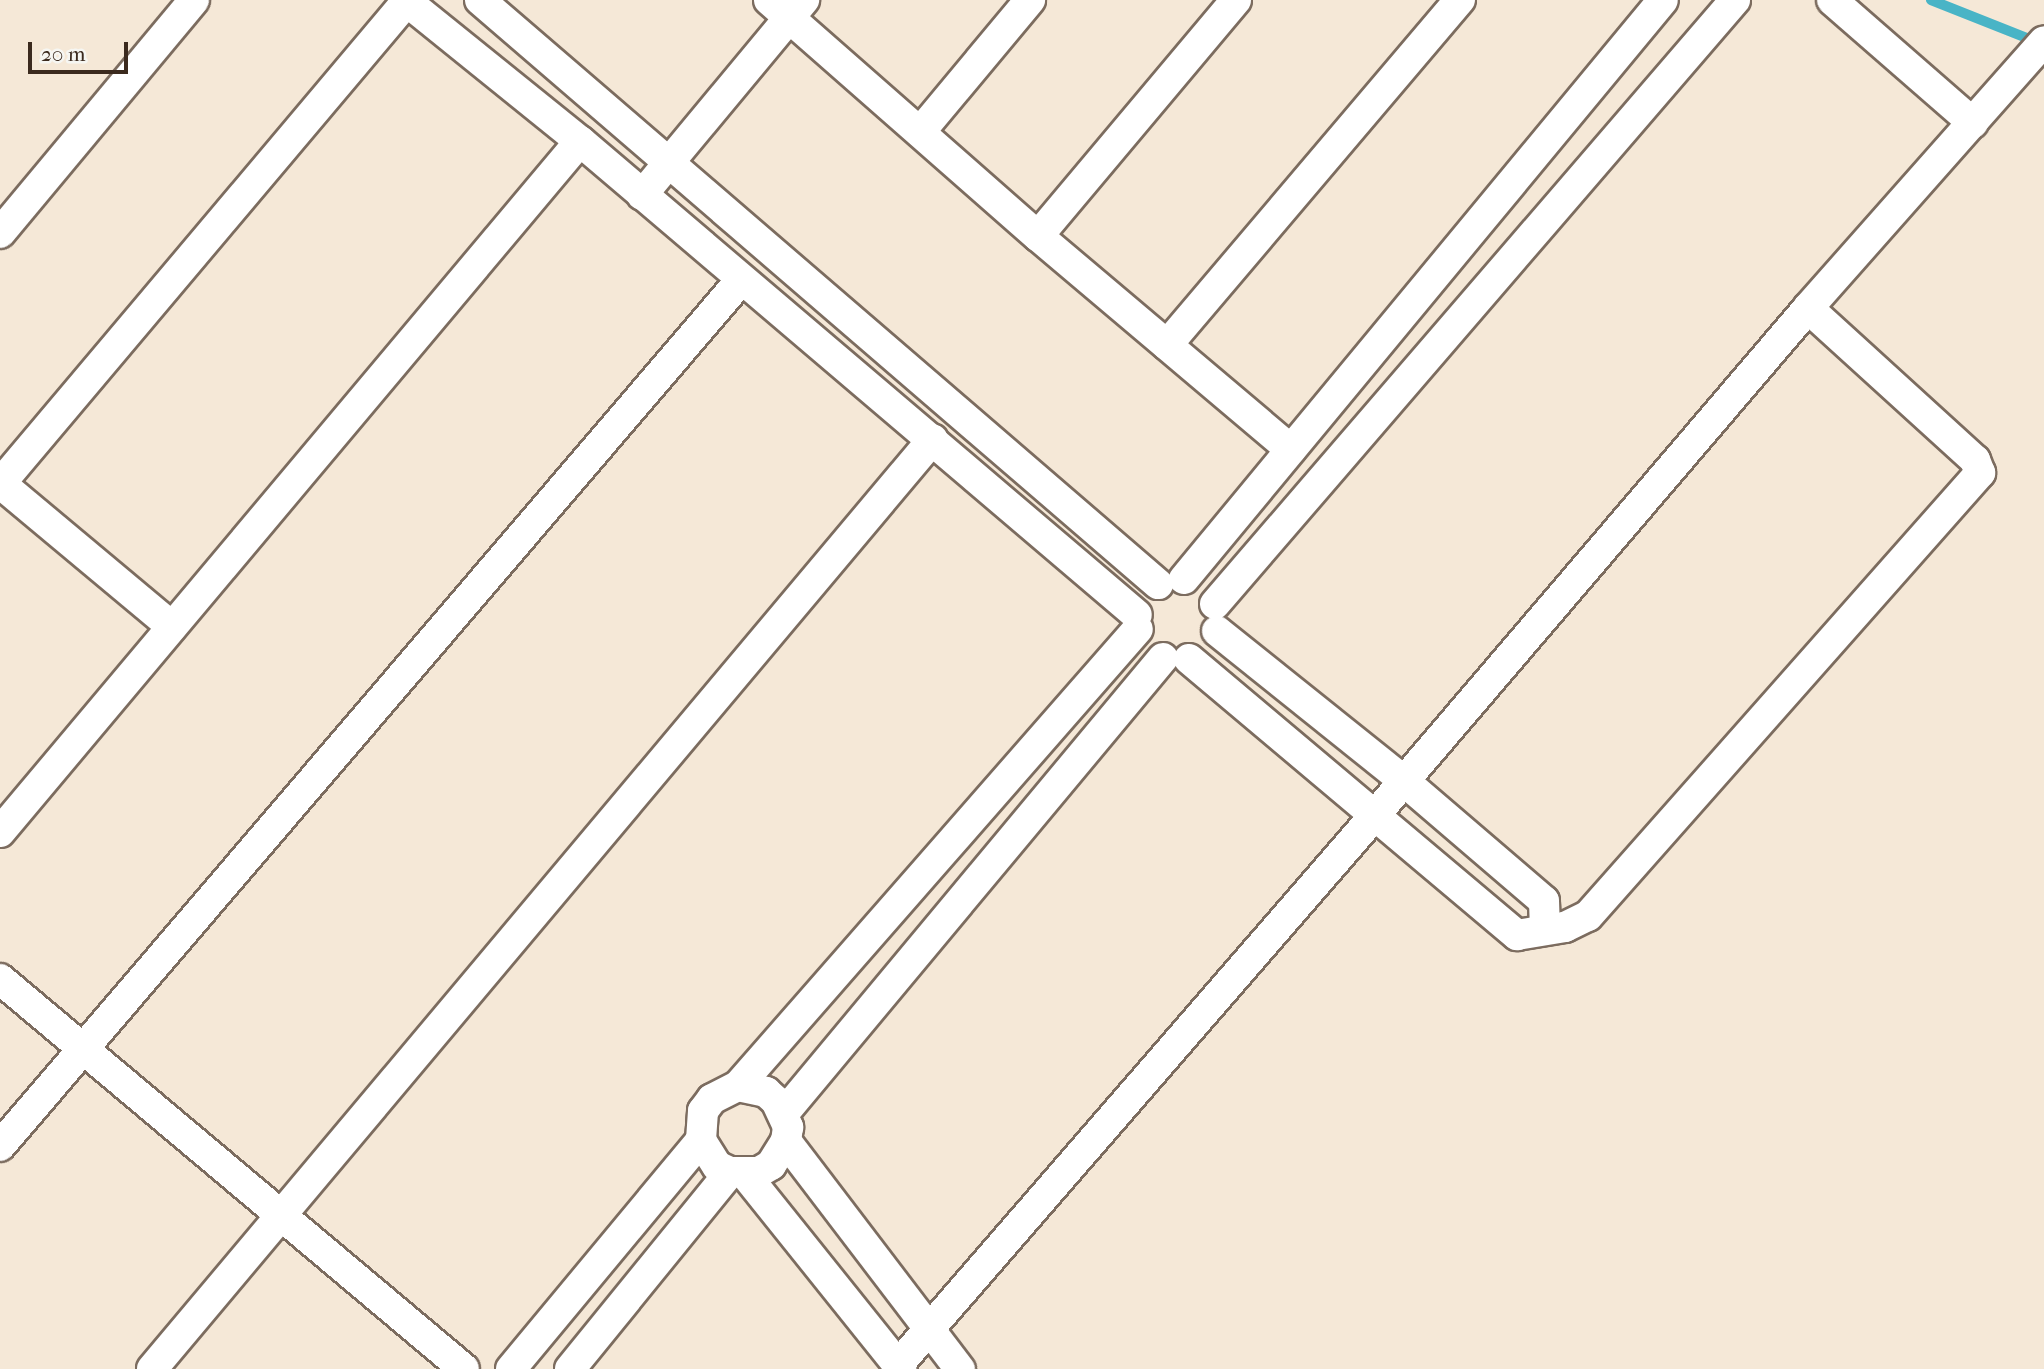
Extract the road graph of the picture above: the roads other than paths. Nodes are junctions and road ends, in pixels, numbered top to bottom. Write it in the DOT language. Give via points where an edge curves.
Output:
graph roads {
  1 [pos="194,0"];
  2 [pos="480,0"];
  3 [pos="1030,0"];
  4 [pos="1236,0"];
  5 [pos="1460,0"];
  6 [pos="1663,0"];
  7 [pos="1735,0"];
  8 [pos="1832,0"];
  9 [pos="406,1"];
  10 [pos="788,6"];
  11 [pos="2044,41"];
  12 [pos="1973,123"];
  13 [pos="920,132"];
  14 [pos="580,141"];
  15 [pos="671,163"];
  16 [pos="642,195"];
  17 [pos="0,233"];
  18 [pos="1038,236"];
  19 [pos="741,280"];
  20 [pos="1808,308"];
  21 [pos="1167,345"];
  22 [pos="933,439"];
  23 [pos="1291,450"];
  24 [pos="0,483"];
  25 [pos="1171,581"];
  26 [pos="1216,617"];
  27 [pos="1138,622"];
  28 [pos="172,627"];
  29 [pos="1176,658"];
  30 [pos="1404,781"];
  31 [pos="1376,815"];
  32 [pos="0,832"];
  33 [pos="1545,928"];
  34 [pos="0,979"];
  35 [pos="82,1049"];
  36 [pos="738,1086"];
  37 [pos="785,1127"];
  38 [pos="701,1140"];
  39 [pos="0,1146"];
  40 [pos="738,1173"];
  41 [pos="282,1214"];
  42 [pos="930,1329"];
  43 [pos="899,1367"];
  44 [pos="152,1369"];
  45 [pos="464,1369"];
  46 [pos="511,1369"];
  47 [pos="570,1369"];
  48 [pos="960,1369"];
  1 -- 17 [label="street"];
  2 -- 15 [label="street"];
  3 -- 13 [label="street"];
  4 -- 18 [label="street"];
  5 -- 21 [label="street"];
  6 -- 23 [label="street"];
  7 -- 26 [label="street"];
  8 -- 12 [label="street"];
  9 -- 14 [label="street"];
  9 -- 24 [label="street"];
  10 -- 13 [label="street"];
  10 -- 15 [label="street"];
  11 -- 12 [label="street"];
  12 -- 20 [label="street"];
  13 -- 18 [label="street"];
  14 -- 16 [label="street"];
  14 -- 28 [label="street"];
  15 -- 16 [label="street"];
  15 -- 25 [label="street"];
  16 -- 19 [label="street"];
  18 -- 21 [label="street"];
  19 -- 22 [label="street"];
  19 -- 35 [label="street"];
  20 -- 30 [label="street"];
  20 -- 33 [label="street" via="1975,460 1980,472 1588,916 1566,927"];
  21 -- 23 [label="street"];
  22 -- 27 [label="street"];
  22 -- 41 [label="street"];
  23 -- 25 [label="street"];
  24 -- 28 [label="street"];
  25 -- 26 [label="street" via="1197,584"];
  25 -- 27 [label="street" via="1140,603"];
  26 -- 29 [label="street" via="1202,653"];
  26 -- 30 [label="street"];
  27 -- 29 [label="street" via="1152,651"];
  27 -- 36 [label="street"];
  28 -- 32 [label="street"];
  29 -- 31 [label="street"];
  29 -- 37 [label="street"];
  30 -- 31 [label="street"];
  30 -- 33 [label="street" via="1544,901"];
  31 -- 33 [label="street" via="1517,935"];
  31 -- 42 [label="street"];
  34 -- 35 [label="street"];
  35 -- 39 [label="street"];
  35 -- 41 [label="street"];
  36 -- 37 [label="street" via="766,1092"];
  36 -- 38 [label="street" via="712,1099 703,1111"];
  37 -- 40 [label="street" via="771,1165"];
  37 -- 42 [label="street"];
  38 -- 40 [label="street" via="712,1160"];
  38 -- 46 [label="street"];
  40 -- 43 [label="street"];
  40 -- 47 [label="street"];
  41 -- 44 [label="street"];
  41 -- 45 [label="street"];
  42 -- 43 [label="street"];
  42 -- 48 [label="street"];
}
